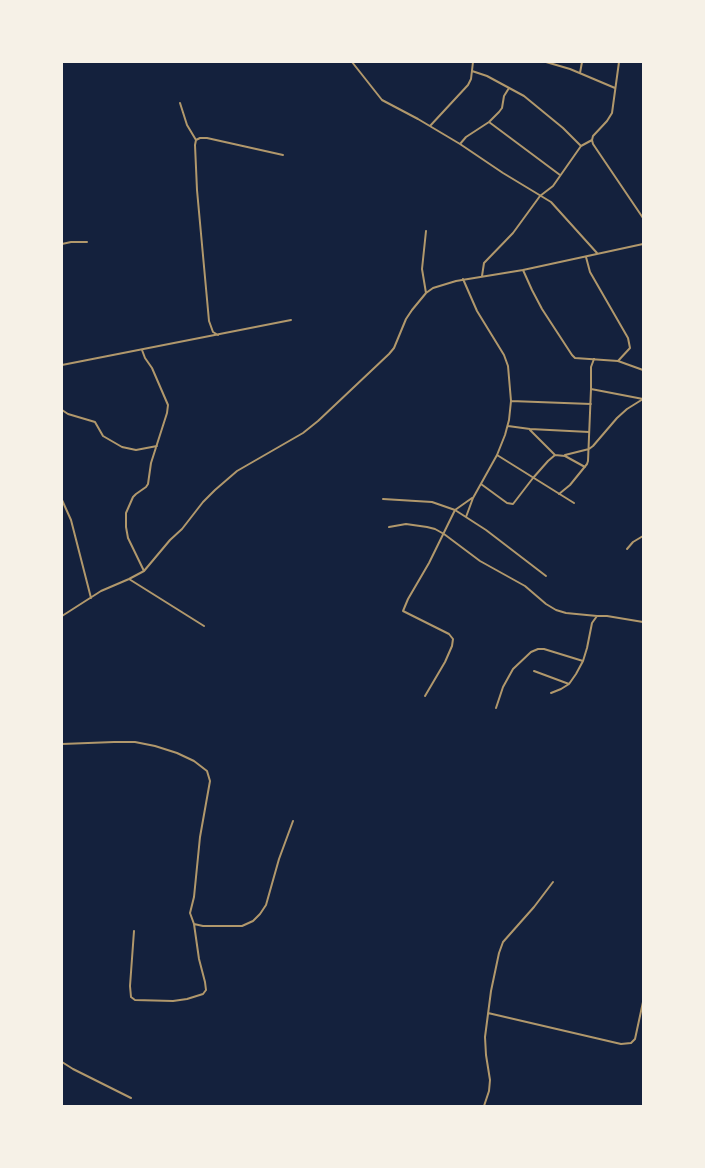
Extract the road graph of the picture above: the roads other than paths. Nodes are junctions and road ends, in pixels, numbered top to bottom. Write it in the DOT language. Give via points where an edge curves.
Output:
graph roads {
  1 [pos="352,62"];
  2 [pos="473,62"];
  3 [pos="546,62"];
  4 [pos="582,62"];
  5 [pos="619,62"];
  6 [pos="472,71"];
  7 [pos="580,73"];
  8 [pos="509,88"];
  9 [pos="615,88"];
  10 [pos="180,103"];
  11 [pos="489,122"];
  12 [pos="430,126"];
  13 [pos="196,140"];
  14 [pos="592,140"];
  15 [pos="460,144"];
  16 [pos="581,146"];
  17 [pos="283,155"];
  18 [pos="561,175"];
  19 [pos="540,196"];
  20 [pos="643,218"];
  21 [pos="426,231"];
  22 [pos="87,242"];
  23 [pos="62,244"];
  24 [pos="643,244"];
  25 [pos="597,254"];
  26 [pos="586,256"];
  27 [pos="523,270"];
  28 [pos="482,276"];
  29 [pos="463,279"];
  30 [pos="426,293"];
  31 [pos="290,320"];
  32 [pos="218,335"];
  33 [pos="142,350"];
  34 [pos="594,359"];
  35 [pos="618,361"];
  36 [pos="62,365"];
  37 [pos="643,370"];
  38 [pos="591,389"];
  39 [pos="643,399"];
  40 [pos="511,401"];
  41 [pos="591,404"];
  42 [pos="62,410"];
  43 [pos="508,426"];
  44 [pos="530,429"];
  45 [pos="589,432"];
  46 [pos="156,446"];
  47 [pos="589,449"];
  48 [pos="497,455"];
  49 [pos="555,455"];
  50 [pos="565,456"];
  51 [pos="585,467"];
  52 [pos="533,478"];
  53 [pos="481,484"];
  54 [pos="559,494"];
  55 [pos="473,498"];
  56 [pos="383,499"];
  57 [pos="62,501"];
  58 [pos="574,503"];
  59 [pos="455,510"];
  60 [pos="466,517"];
  61 [pos="389,527"];
  62 [pos="444,534"];
  63 [pos="643,536"];
  64 [pos="626,549"];
  65 [pos="144,571"];
  66 [pos="546,576"];
  67 [pos="129,579"];
  68 [pos="91,598"];
  69 [pos="62,616"];
  70 [pos="597,616"];
  71 [pos="643,622"];
  72 [pos="204,626"];
  73 [pos="583,661"];
  74 [pos="534,671"];
  75 [pos="569,684"];
  76 [pos="551,693"];
  77 [pos="425,696"];
  78 [pos="496,708"];
  79 [pos="62,744"];
  80 [pos="294,821"];
  81 [pos="553,882"];
  82 [pos="194,924"];
  83 [pos="134,931"];
  84 [pos="643,1002"];
  85 [pos="488,1014"];
  86 [pos="62,1062"];
  87 [pos="131,1098"];
  88 [pos="484,1106"];
  1 -- 12 [label="street" via="382,100"];
  2 -- 6 [label="street"];
  3 -- 7 [label="street"];
  4 -- 7 [label="street"];
  5 -- 9 [label="street"];
  6 -- 8 [label="street"];
  6 -- 12 [label="street" via="468,85"];
  7 -- 9 [label="street"];
  8 -- 11 [label="street" via="504,96 502,108"];
  8 -- 16 [label="street" via="524,96"];
  9 -- 14 [label="street" via="612,114"];
  10 -- 13 [label="street" via="187,126"];
  11 -- 15 [label="street" via="470,133"];
  11 -- 18 [label="street"];
  12 -- 15 [label="street"];
  13 -- 17 [label="street" via="207,138"];
  13 -- 32 [label="street" via="197,190 209,321"];
  14 -- 16 [label="street"];
  14 -- 20 [label="street"];
  15 -- 19 [label="street"];
  16 -- 18 [label="street"];
  18 -- 19 [label="street"];
  19 -- 25 [label="street" via="561,212"];
  19 -- 28 [label="street" via="514,232 484,263"];
  21 -- 30 [label="street" via="422,269"];
  22 -- 23 [label="street"];
  24 -- 25 [label="street"];
  25 -- 26 [label="street"];
  26 -- 27 [label="street"];
  26 -- 35 [label="street" via="590,272 628,338 630,348"];
  27 -- 28 [label="street"];
  27 -- 34 [label="street" via="535,296 572,355 580,359"];
  28 -- 29 [label="street"];
  29 -- 30 [label="street" via="446,283"];
  29 -- 40 [label="street" via="477,311 504,355 508,366"];
  30 -- 65 [label="street" via="406,319 389,354 318,422 237,471 215,490"];
  31 -- 32 [label="street"];
  32 -- 33 [label="street"];
  33 -- 36 [label="street"];
  33 -- 46 [label="street" via="168,405"];
  34 -- 35 [label="street"];
  34 -- 38 [label="street" via="591,367"];
  35 -- 37 [label="street"];
  38 -- 39 [label="street"];
  38 -- 41 [label="street"];
  39 -- 47 [label="street" via="617,418"];
  40 -- 41 [label="street"];
  40 -- 43 [label="street"];
  41 -- 45 [label="street"];
  42 -- 46 [label="street" via="95,422 103,436 122,447 136,450"];
  43 -- 44 [label="street"];
  43 -- 48 [label="street"];
  44 -- 45 [label="street"];
  44 -- 49 [label="street"];
  45 -- 47 [label="street"];
  46 -- 65 [label="street" via="148,484 133,497 125,521 128,538"];
  47 -- 50 [label="street"];
  47 -- 51 [label="street"];
  48 -- 52 [label="street"];
  48 -- 53 [label="street"];
  49 -- 50 [label="street"];
  49 -- 52 [label="street"];
  50 -- 51 [label="street"];
  51 -- 54 [label="street"];
  52 -- 53 [label="street" via="513,504 506,503"];
  52 -- 54 [label="street"];
  53 -- 55 [label="street"];
  54 -- 58 [label="street"];
  55 -- 59 [label="street"];
  55 -- 60 [label="street"];
  56 -- 59 [label="street" via="432,502"];
  57 -- 68 [label="street" via="71,520"];
  59 -- 60 [label="street"];
  59 -- 62 [label="street"];
  60 -- 66 [label="street"];
  61 -- 62 [label="street" via="406,524 427,526"];
  62 -- 70 [label="street" via="480,561 525,586 556,610"];
  62 -- 77 [label="street" via="403,611 450,634 453,639 445,662"];
  63 -- 64 [label="street"];
  65 -- 67 [label="street"];
  67 -- 68 [label="street"];
  67 -- 72 [label="street"];
  68 -- 69 [label="street"];
  70 -- 71 [label="street"];
  70 -- 73 [label="street" via="592,623"];
  73 -- 75 [label="street"];
  73 -- 78 [label="street" via="544,649 531,652 513,669"];
  74 -- 75 [label="street"];
  75 -- 76 [label="street"];
  79 -- 82 [label="street" via="135,742 155,746 194,760 207,772 210,781 190,913"];
  80 -- 82 [label="street" via="279,859 266,905 260,914 242,926"];
  81 -- 85 [label="street" via="503,942"];
  82 -- 83 [label="street" via="206,990 204,994 187,999 135,1000 131,996"];
  84 -- 85 [label="street" via="635,1039 631,1043 621,1044"];
  85 -- 88 [label="street" via="485,1038 490,1091"];
  86 -- 87 [label="street"];
}
